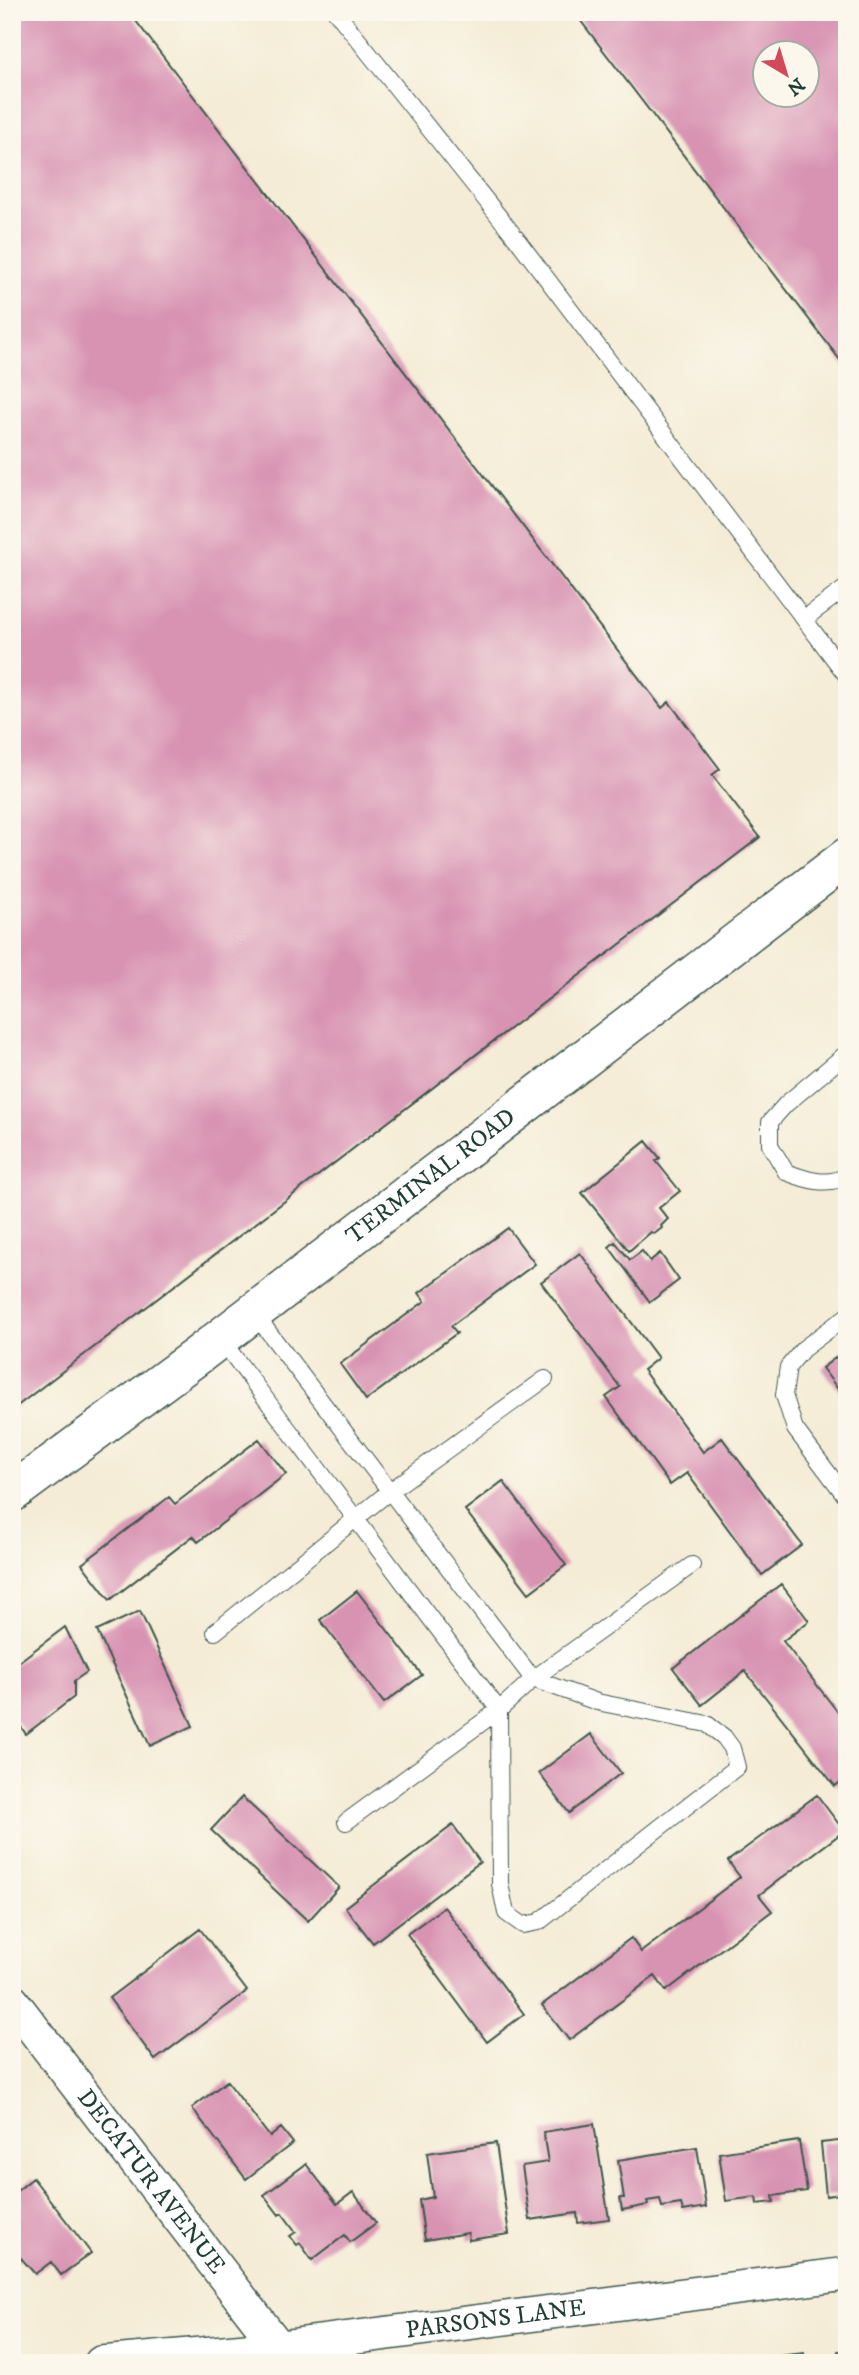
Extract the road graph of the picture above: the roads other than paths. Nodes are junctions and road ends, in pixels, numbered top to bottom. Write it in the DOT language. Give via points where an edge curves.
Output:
graph roads {
  1 [pos="336,12"];
  2 [pos="847,587"];
  3 [pos="804,619"];
  4 [pos="847,676"];
  5 [pos="840,866"];
  6 [pos="847,1053"];
  7 [pos="847,1175"];
  8 [pos="254,1313"];
  9 [pos="847,1316"];
  10 [pos="220,1338"];
  11 [pos="545,1379"];
  12 [pos="390,1491"];
  13 [pos="12,1493"];
  14 [pos="847,1498"];
  15 [pos="356,1518"];
  16 [pos="692,1565"];
  17 [pos="215,1632"];
  18 [pos="533,1679"];
  19 [pos="499,1710"];
  20 [pos="346,1822"];
  21 [pos="12,2001"];
  22 [pos="847,2274"];
  23 [pos="285,2355"];
  24 [pos="101,2363"];
  1 -- 3 [label="lane" via="516,238"];
  2 -- 3 [label="lane"];
  3 -- 4 [label="lane"];
  5 -- 8 [label="main road, TERMINAL ROAD"];
  6 -- 7 [label="lane" via="770,1122 770,1145 786,1172 813,1182"];
  8 -- 10 [label="main road, TERMINAL ROAD"];
  8 -- 12 [label="lane"];
  9 -- 14 [label="lane" via="803,1349 788,1367 784,1395 794,1429"];
  10 -- 13 [label="main road, TERMINAL ROAD"];
  10 -- 15 [label="lane"];
  11 -- 12 [label="lane"];
  12 -- 15 [label="lane"];
  12 -- 18 [label="lane"];
  15 -- 17 [label="lane"];
  15 -- 19 [label="lane"];
  16 -- 18 [label="lane"];
  18 -- 19 [label="lane"];
  18 -- 19 [label="lane" via="597,1702 707,1724 732,1748 737,1767 538,1922 523,1925 506,1913 500,1884"];
  19 -- 20 [label="lane"];
  21 -- 23 [label="street, DECATUR AVENUE"];
  22 -- 23 [label="street, PARSONS LANE"];
  23 -- 24 [label="street, PARSONS LANE"];
}
